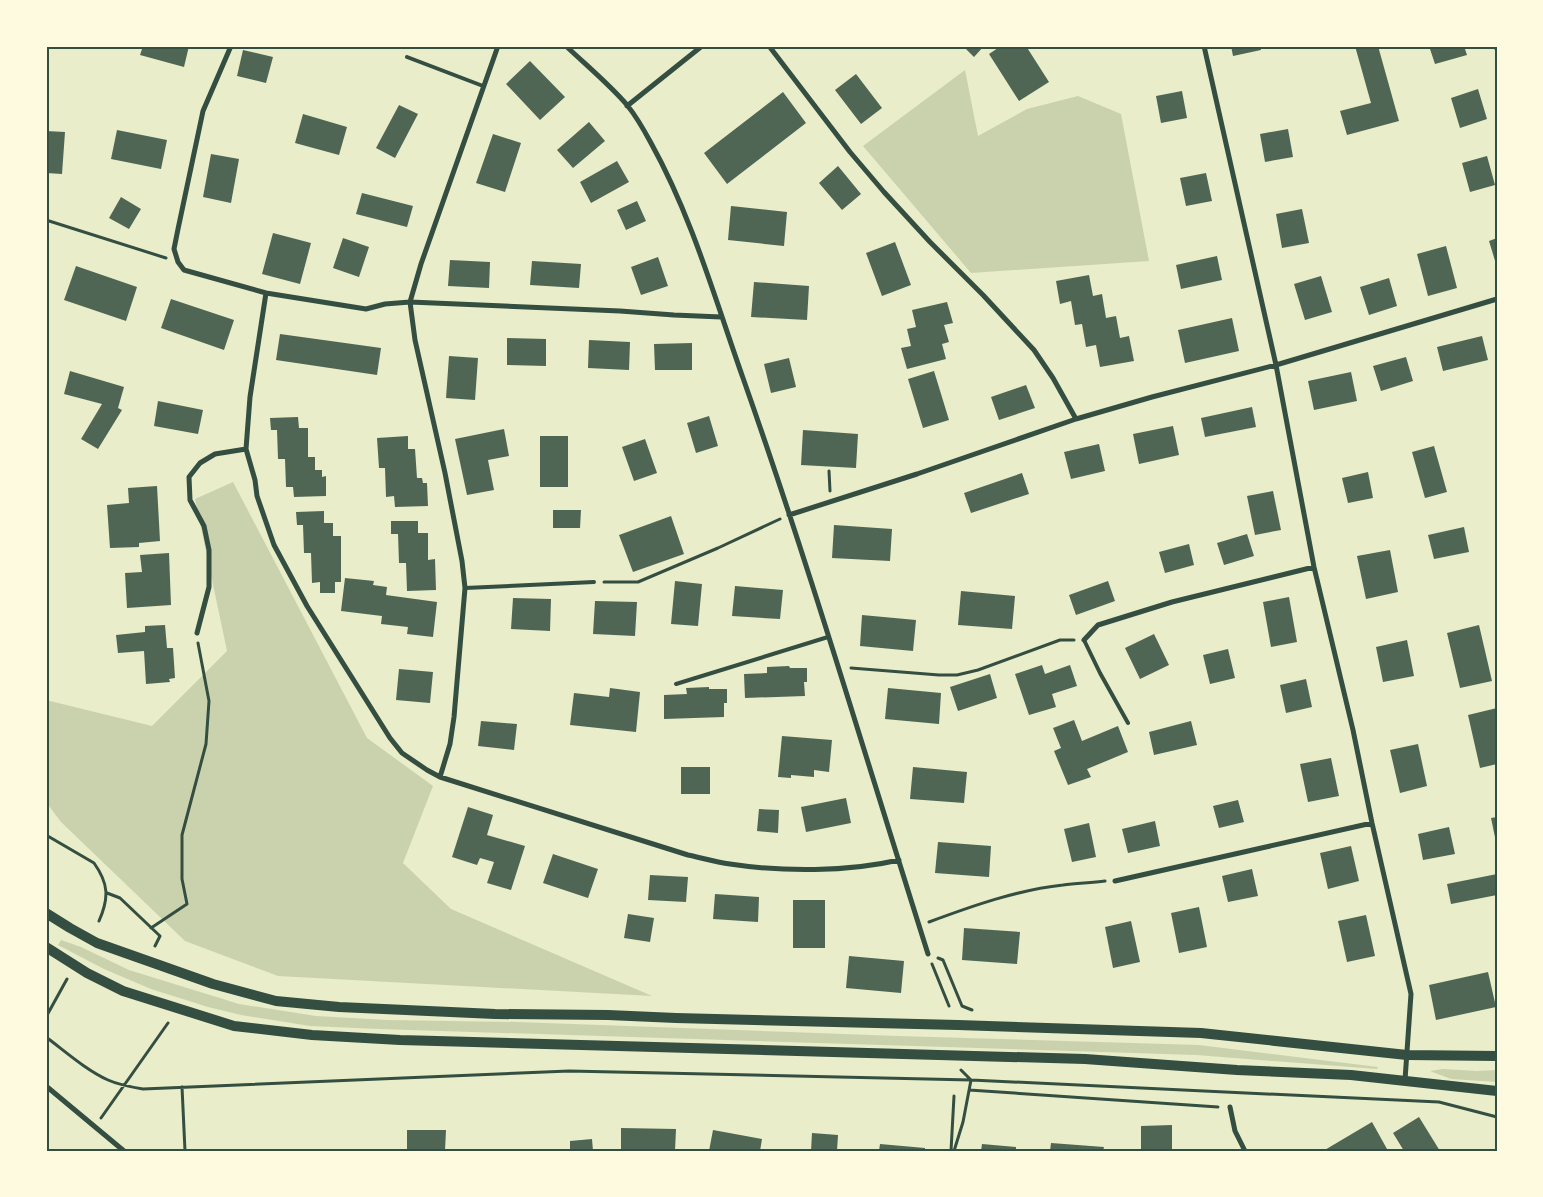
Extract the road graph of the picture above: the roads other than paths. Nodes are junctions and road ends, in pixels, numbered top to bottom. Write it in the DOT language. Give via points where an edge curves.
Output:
graph roads {
  1 [pos="231,46"];
  2 [pos="498,46"];
  3 [pos="566,46"];
  4 [pos="702,46"];
  5 [pos="768,46"];
  6 [pos="1204,46"];
  7 [pos="407,57"];
  8 [pos="483,86"];
  9 [pos="627,106"];
  10 [pos="266,293"];
  11 [pos="1497,300"];
  12 [pos="410,302"];
  13 [pos="721,317"];
  14 [pos="1276,366"];
  15 [pos="1076,419"];
  16 [pos="246,449"];
  17 [pos="790,515"];
  18 [pos="1314,567"];
  19 [pos="594,582"];
  20 [pos="465,588"];
  21 [pos="197,633"];
  22 [pos="828,637"];
  23 [pos="1084,640"];
  24 [pos="676,684"];
  25 [pos="1128,723"];
  26 [pos="440,776"];
  27 [pos="1372,822"];
  28 [pos="899,860"];
  29 [pos="1115,881"];
  30 [pos="46,913"];
  31 [pos="46,948"];
  32 [pos="928,954"];
  33 [pos="1407,1055"];
  34 [pos="1497,1056"];
  35 [pos="1405,1081"];
  36 [pos="46,1086"];
  37 [pos="1497,1091"];
  38 [pos="1230,1107"];
  39 [pos="124,1151"];
  40 [pos="1245,1151"];
  1 -- 10 [label="street" via="203,111 174,249 184,270"];
  2 -- 8 [label="street"];
  3 -- 9 [label="street"];
  4 -- 9 [label="street"];
  5 -- 15 [label="street" via="884,192 1034,350"];
  6 -- 14 [label="street"];
  7 -- 8 [label="lane"];
  8 -- 12 [label="street"];
  9 -- 13 [label="street" via="651,143 679,200 706,267"];
  10 -- 12 [label="street" via="366,309"];
  10 -- 16 [label="street" via="250,397"];
  11 -- 14 [label="street"];
  12 -- 13 [label="street"];
  12 -- 20 [label="street"];
  13 -- 17 [label="street"];
  14 -- 15 [label="street"];
  14 -- 18 [label="street"];
  15 -- 17 [label="street"];
  16 -- 21 [label="street" via="215,454 200,463 189,477 190,500 204,526 209,550 209,587"];
  16 -- 26 [label="street" via="257,496 274,545 307,606 390,738 402,753"];
  17 -- 22 [label="street"];
  18 -- 23 [label="street" via="1098,624"];
  18 -- 27 [label="street"];
  19 -- 20 [label="lane"];
  20 -- 26 [label="street" via="454,717"];
  22 -- 24 [label="lane"];
  22 -- 28 [label="street"];
  23 -- 25 [label="lane"];
  26 -- 28 [label="street" via="688,855 729,864 816,869 873,866"];
  27 -- 29 [label="street"];
  27 -- 33 [label="street" via="1411,994"];
  28 -- 32 [label="street"];
  30 -- 33 [label="main road" via="97,943 213,984 276,1001 495,1014 1201,1033"];
  31 -- 35 [label="main road" via="123,990 234,1026 312,1035 1085,1059"];
  33 -- 34 [label="main road"];
  33 -- 35 [label="street"];
  35 -- 37 [label="main road"];
  36 -- 39 [label="street"];
  38 -- 40 [label="street" via="1235,1131"];
}
